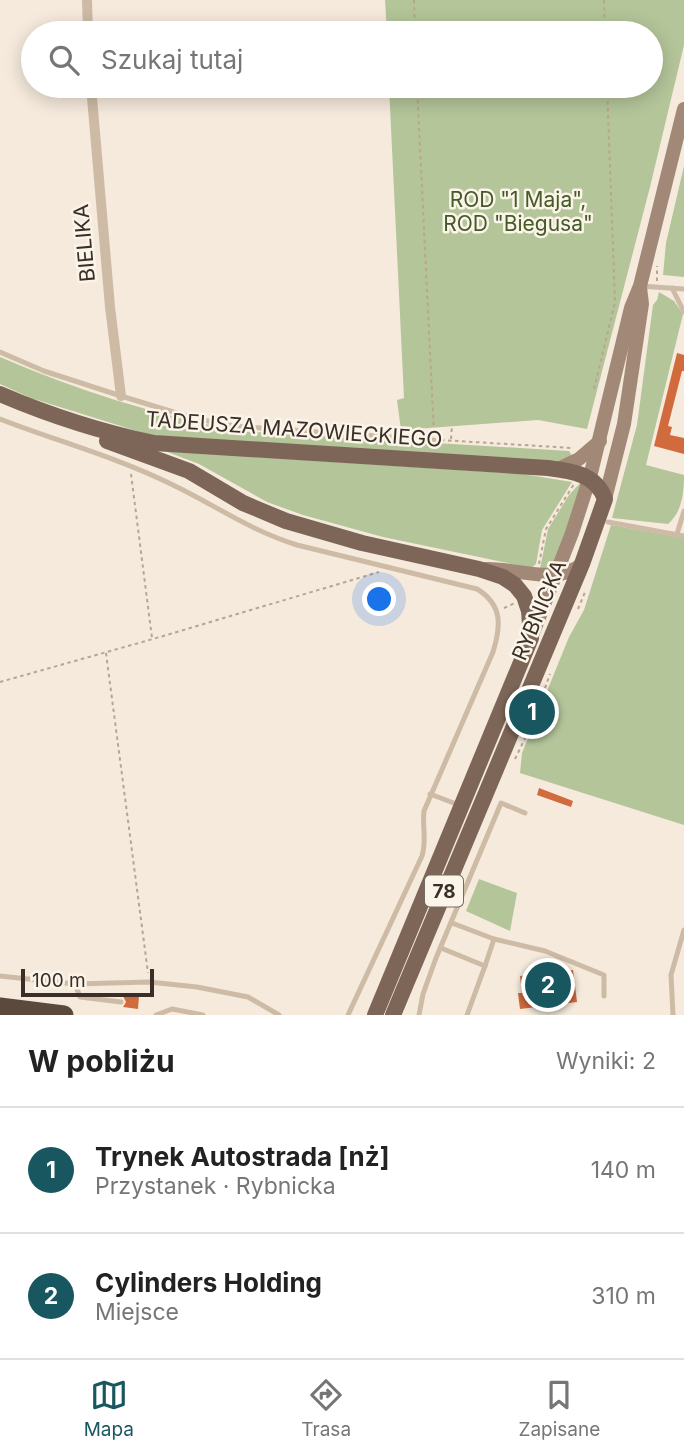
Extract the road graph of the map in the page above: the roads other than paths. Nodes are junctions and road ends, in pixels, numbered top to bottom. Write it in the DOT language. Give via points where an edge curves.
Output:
graph roads {
  1 [pos="87,0"];
  2 [pos="88,21"];
  3 [pos="92,98"];
  4 [pos="684,109"];
  5 [pos="640,286"];
  6 [pos="672,288"];
  7 [pos="684,289"];
  8 [pos="684,312"];
  9 [pos="0,352"];
  10 [pos="0,394"];
  11 [pos="121,396"];
  12 [pos="0,402"];
  13 [pos="0,419"];
  14 [pos="434,440"];
  15 [pos="600,441"];
  16 [pos="558,469"];
  17 [pos="583,479"];
  18 [pos="605,499"];
  19 [pos="684,510"];
  20 [pos="608,522"];
  21 [pos="681,535"];
  22 [pos="582,564"];
  23 [pos="480,569"];
  24 [pos="555,576"];
  25 [pos="531,638"];
  26 [pos="430,794"];
  27 [pos="462,806"];
  28 [pos="525,813"];
  29 [pos="452,923"];
  30 [pos="684,930"];
  31 [pos="494,939"];
  32 [pos="441,948"];
  33 [pos="485,966"];
  34 [pos="0,976"];
  35 [pos="75,984"];
  36 [pos="604,996"];
  37 [pos="121,1003"];
  38 [pos="0,1007"];
  39 [pos="64,1015"];
  40 [pos="156,1015"];
  41 [pos="203,1015"];
  42 [pos="279,1015"];
  43 [pos="348,1015"];
  44 [pos="375,1015"];
  45 [pos="393,1015"];
  46 [pos="419,1015"];
  47 [pos="467,1015"];
  48 [pos="673,1015"];
  1 -- 2 [label="street"];
  3 -- 11 [label="street, BIELIKA"];
  4 -- 5 [label="main road, RYBNICKA"];
  5 -- 6 [label="lane"];
  5 -- 15 [label="main road, RYBNICKA"];
  5 -- 18 [label="main road, RYBNICKA" via="642,304 626,411"];
  6 -- 7 [label="lane"];
  6 -- 8 [label="lane"];
  9 -- 11 [label="lane"];
  10 -- 16 [label="main road, TADEUSZA MAZOWIECKIEGO" via="154,443"];
  11 -- 14 [label="lane" via="233,426"];
  12 -- 23 [label="main road, TADEUSZA MAZOWIECKIEGO" via="189,471 255,509 286,521"];
  13 -- 26 [label="lane" via="172,484 267,536 486,594 497,610 499,631"];
  15 -- 16 [label="main road"];
  15 -- 17 [label="main road, RYBNICKA"];
  16 -- 17 [label="main road, TADEUSZA MAZOWIECKIEGO"];
  17 -- 18 [label="main road" via="598,485"];
  17 -- 24 [label="main road, RYBNICKA" via="579,515"];
  18 -- 22 [label="main road, RYBNICKA / 78"];
  19 -- 21 [label="lane"];
  20 -- 21 [label="lane"];
  22 -- 24 [label="main road"];
  22 -- 45 [label="main road, RYBNICKA / 78"];
  23 -- 24 [label="main road, TADEUSZA MAZOWIECKIEGO"];
  23 -- 25 [label="main road" via="510,581 522,593"];
  24 -- 25 [label="main road, RYBNICKA"];
  25 -- 27 [label="main road, RYBNICKA / 78"];
  26 -- 27 [label="lane"];
  26 -- 43 [label="lane" via="422,856"];
  27 -- 44 [label="main road, 78"];
  28 -- 29 [label="lane" via="501,803"];
  29 -- 31 [label="lane"];
  29 -- 32 [label="lane"];
  30 -- 48 [label="lane" via="671,975"];
  31 -- 33 [label="lane"];
  31 -- 36 [label="lane" via="545,951 604,975"];
  32 -- 33 [label="lane"];
  32 -- 46 [label="lane"];
  33 -- 47 [label="lane"];
  34 -- 35 [label="lane"];
  35 -- 37 [label="lane" via="80,997"];
  35 -- 42 [label="lane" via="149,982 197,987 248,997"];
  38 -- 39 [label="highway"];
  40 -- 41 [label="lane" via="173,1009"];
}
